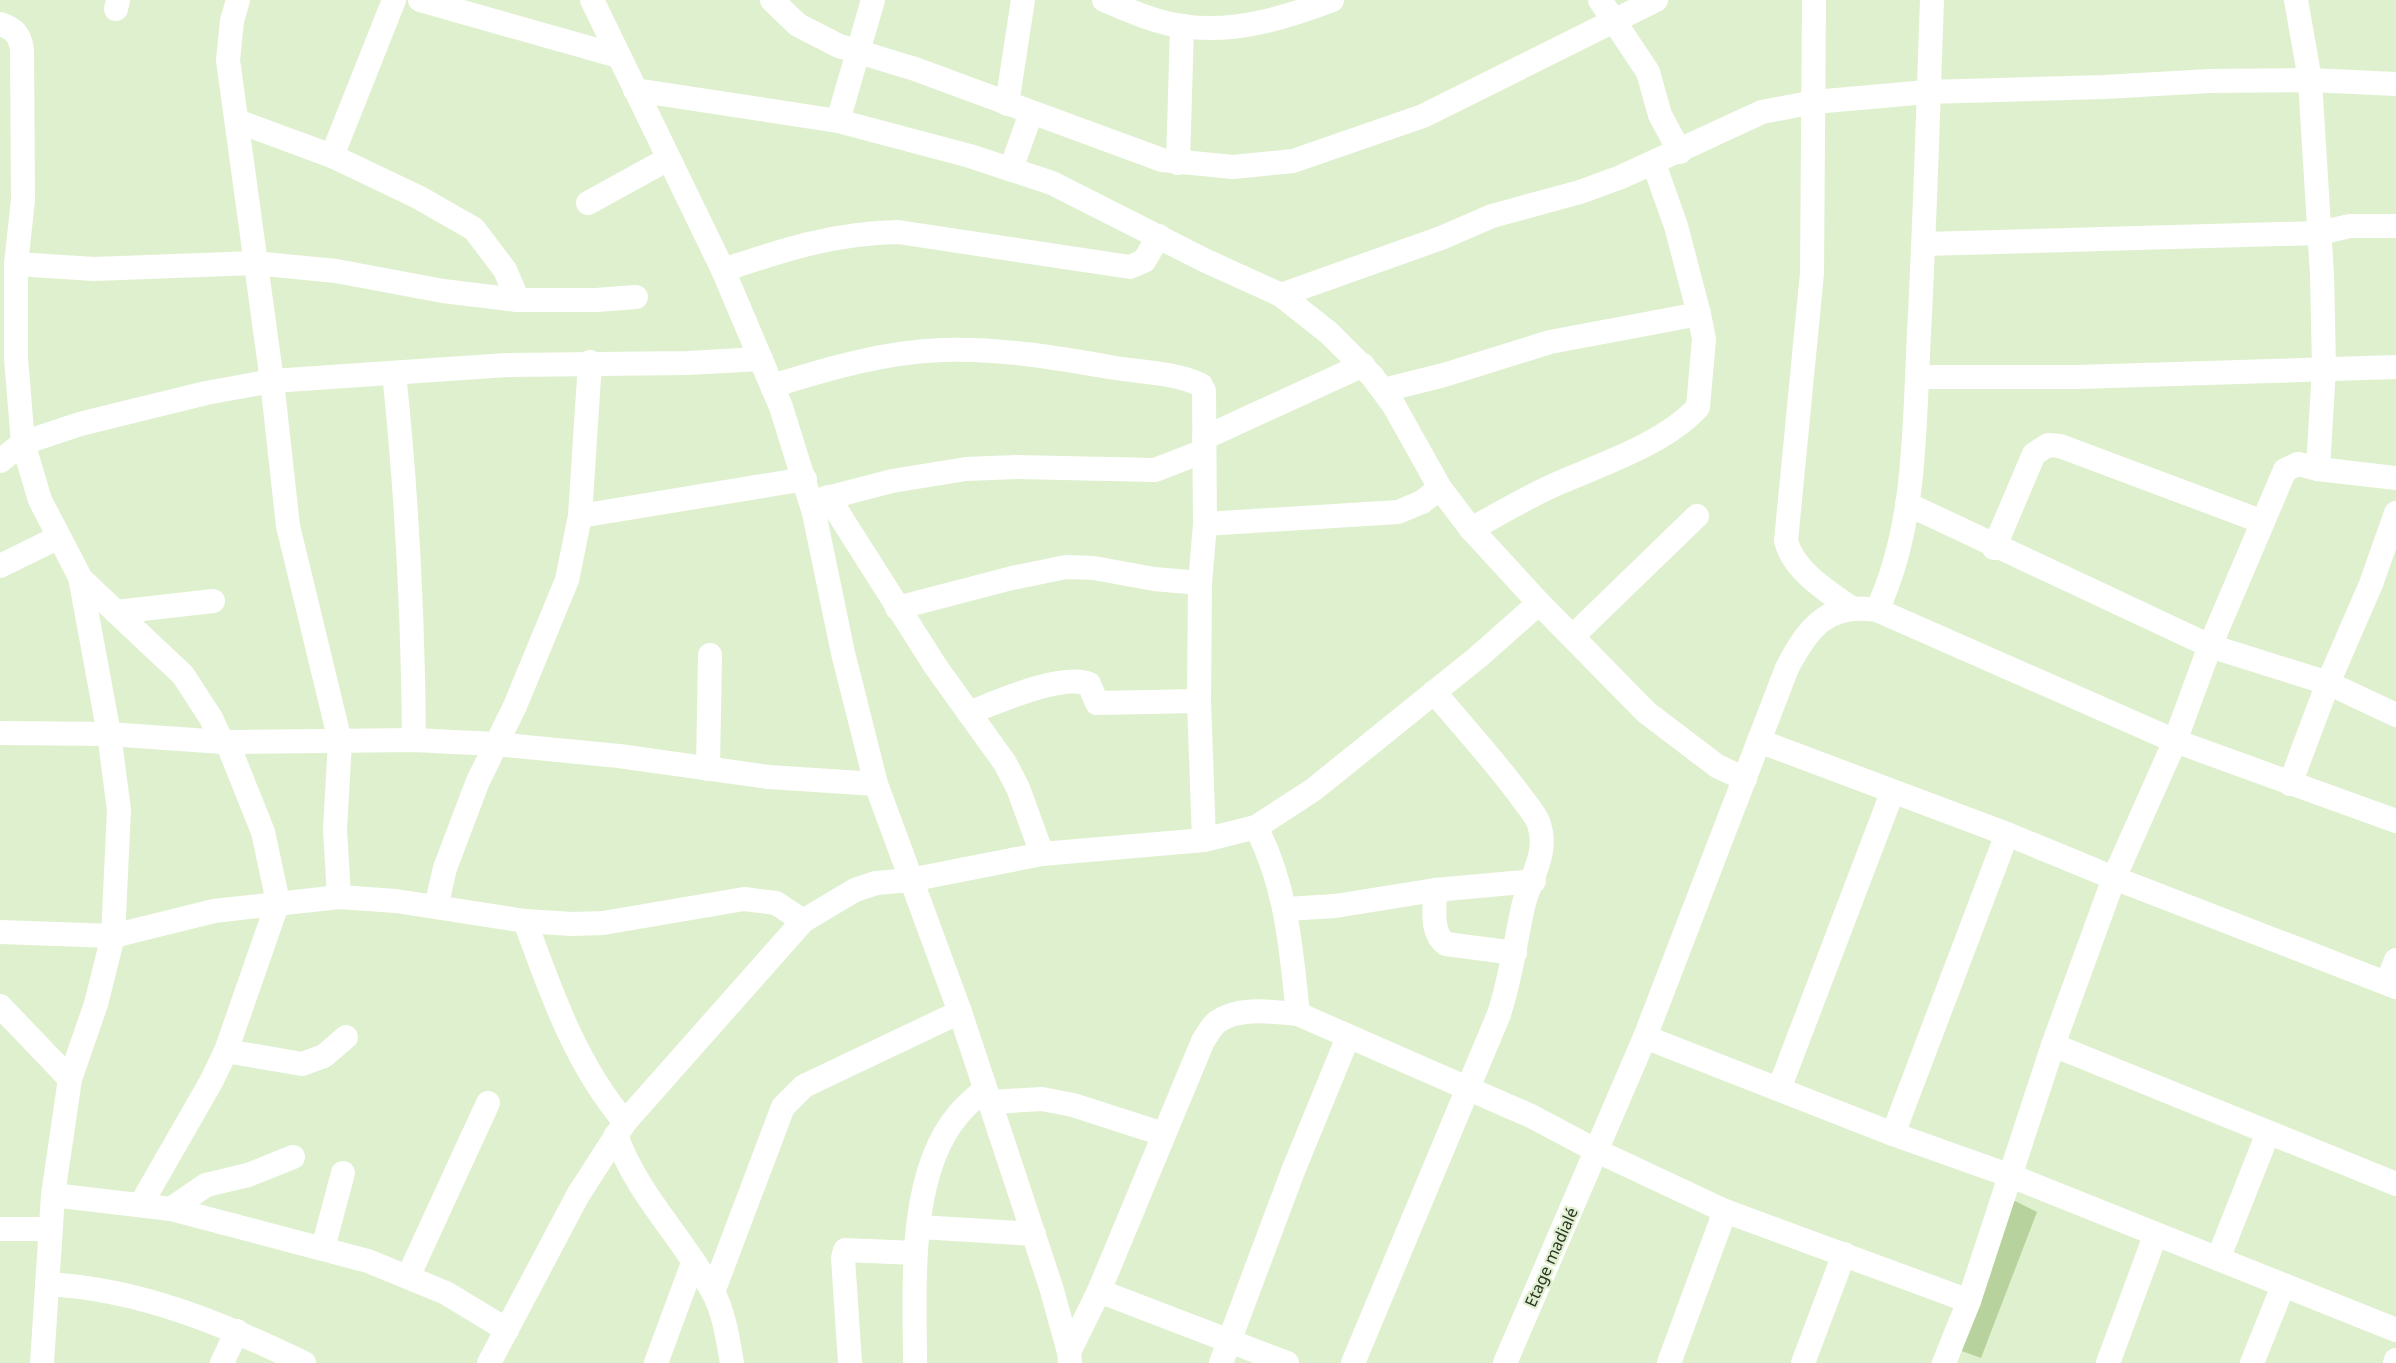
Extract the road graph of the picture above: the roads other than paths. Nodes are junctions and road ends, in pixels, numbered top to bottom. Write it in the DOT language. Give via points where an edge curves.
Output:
graph roads {
  1 [pos="238,0"];
  2 [pos="394,0"];
  3 [pos="420,0"];
  4 [pos="592,0"];
  5 [pos="772,0"];
  6 [pos="873,0"];
  7 [pos="1023,0"];
  8 [pos="1104,0"];
  9 [pos="1332,0"];
  10 [pos="1656,0"];
  11 [pos="1814,0"];
  12 [pos="1932,0"];
  13 [pos="2296,0"];
  14 [pos="1607,10"];
  15 [pos="0,24"];
  16 [pos="1182,26"];
  17 [pos="860,54"];
  18 [pos="618,56"];
  19 [pos="2310,80"];
  20 [pos="2396,84"];
  21 [pos="635,90"];
  22 [pos="1927,92"];
  23 [pos="1814,102"];
  24 [pos="1007,104"];
  25 [pos="1031,113"];
  26 [pos="237,121"];
  27 [pos="838,121"];
  28 [pos="1680,152"];
  29 [pos="332,156"];
  30 [pos="668,159"];
  31 [pos="1178,163"];
  32 [pos="1654,164"];
  33 [pos="1011,169"];
  34 [pos="588,203"];
  35 [pos="2396,226"];
  36 [pos="2319,233"];
  37 [pos="1159,236"];
  38 [pos="1924,244"];
  39 [pos="254,263"];
  40 [pos="16,264"];
  41 [pos="723,270"];
  42 [pos="1281,295"];
  43 [pos="636,297"];
  44 [pos="518,300"];
  45 [pos="1699,314"];
  46 [pos="761,359"];
  47 [pos="590,362"];
  48 [pos="1363,365"];
  49 [pos="2324,367"];
  50 [pos="2396,367"];
  51 [pos="394,373"];
  52 [pos="1918,378"];
  53 [pos="272,381"];
  54 [pos="772,386"];
  55 [pos="1384,390"];
  56 [pos="23,443"];
  57 [pos="1204,445"];
  58 [pos="0,461"];
  59 [pos="2318,469"];
  60 [pos="2396,478"];
  61 [pos="1440,488"];
  62 [pos="815,493"];
  63 [pos="1907,504"];
  64 [pos="2396,513"];
  65 [pos="580,516"];
  66 [pos="1697,516"];
  67 [pos="2263,522"];
  68 [pos="1205,524"];
  69 [pos="1471,529"];
  70 [pos="59,537"];
  71 [pos="1995,548"];
  72 [pos="0,566"];
  73 [pos="80,577"];
  74 [pos="1200,583"];
  75 [pos="213,601"];
  76 [pos="1539,603"];
  77 [pos="897,608"];
  78 [pos="1851,608"];
  79 [pos="1877,610"];
  80 [pos="116,612"];
  81 [pos="1572,637"];
  82 [pos="2210,646"];
  83 [pos="710,655"];
  84 [pos="2328,683"];
  85 [pos="1434,692"];
  86 [pos="1199,701"];
  87 [pos="969,713"];
  88 [pos="2396,715"];
  89 [pos="0,733"];
  90 [pos="109,734"];
  91 [pos="414,740"];
  92 [pos="340,741"];
  93 [pos="1759,741"];
  94 [pos="2175,741"];
  95 [pos="225,742"];
  96 [pos="495,744"];
  97 [pos="708,769"];
  98 [pos="1745,779"];
  99 [pos="876,784"];
  100 [pos="2290,784"];
  101 [pos="1892,793"];
  102 [pos="2396,821"];
  103 [pos="1256,827"];
  104 [pos="2007,834"];
  105 [pos="1204,840"];
  106 [pos="1042,854"];
  107 [pos="2114,878"];
  108 [pos="910,880"];
  109 [pos="1534,881"];
  110 [pos="1436,890"];
  111 [pos="339,897"];
  112 [pos="278,903"];
  113 [pos="436,907"];
  114 [pos="1286,909"];
  115 [pos="525,921"];
  116 [pos="802,921"];
  117 [pos="0,932"];
  118 [pos="113,936"];
  119 [pos="1515,953"];
  120 [pos="2396,960"];
  121 [pos="2392,985"];
  122 [pos="0,1006"];
  123 [pos="960,1012"];
  124 [pos="1298,1014"];
  125 [pos="346,1037"];
  126 [pos="1348,1037"];
  127 [pos="1645,1037"];
  128 [pos="2052,1046"];
  129 [pos="225,1052"];
  130 [pos="69,1079"];
  131 [pos="1467,1086"];
  132 [pos="1779,1089"];
  133 [pos="987,1096"];
  134 [pos="488,1103"];
  135 [pos="621,1128"];
  136 [pos="2268,1133"];
  137 [pos="1163,1134"];
  138 [pos="1893,1134"];
  139 [pos="1597,1151"];
  140 [pos="293,1157"];
  141 [pos="343,1173"];
  142 [pos="2011,1176"];
  143 [pos="2396,1184"];
  144 [pos="53,1195"];
  145 [pos="141,1204"];
  146 [pos="171,1209"];
  147 [pos="1725,1211"];
  148 [pos="920,1227"];
  149 [pos="0,1229"];
  150 [pos="50,1229"];
  151 [pos="1034,1234"];
  152 [pos="2155,1236"];
  153 [pos="322,1248"];
  154 [pos="915,1253"];
  155 [pos="1844,1254"];
  156 [pos="2218,1259"];
  157 [pos="693,1263"];
  158 [pos="408,1277"];
  159 [pos="47,1284"];
  160 [pos="2283,1286"];
  161 [pos="1099,1291"];
  162 [pos="713,1292"];
  163 [pos="1969,1301"];
  164 [pos="507,1330"];
  165 [pos="2396,1330"];
  166 [pos="237,1331"];
  167 [pos="1225,1352"];
  168 [pos="1070,1358"];
  169 [pos="1947,1362"];
  170 [pos="42,1363"];
  171 [pos="222,1363"];
  172 [pos="304,1363"];
  173 [pos="489,1363"];
  174 [pos="656,1363"];
  175 [pos="732,1363"];
  176 [pos="850,1363"];
  177 [pos="915,1363"];
  178 [pos="1287,1363"];
  179 [pos="1353,1363"];
  180 [pos="1505,1363"];
  181 [pos="1669,1363"];
  182 [pos="1803,1363"];
  183 [pos="2108,1363"];
  184 [pos="2253,1363"];
  1 -- 26 [label="street" via="228,60"];
  2 -- 29 [label="street"];
  3 -- 18 [label="street"];
  4 -- 18 [label="street"];
  5 -- 17 [label="street" via="798,25"];
  6 -- 17 [label="street"];
  7 -- 24 [label="street"];
  8 -- 16 [label="street"];
  9 -- 16 [label="street" via="1270,20 1217,28"];
  10 -- 14 [label="street"];
  11 -- 23 [label="street"];
  12 -- 22 [label="street"];
  13 -- 19 [label="street"];
  14 -- 28 [label="street" via="1648,72 1660,115"];
  14 -- 31 [label="street" via="1432,112 1339,147 1293,161 1263,165"];
  15 -- 40 [label="street" via="13,29 22,50 23,200"];
  16 -- 31 [label="street"];
  17 -- 24 [label="street" via="915,69"];
  17 -- 27 [label="street"];
  18 -- 21 [label="street"];
  19 -- 20 [label="street"];
  19 -- 22 [label="street"];
  19 -- 36 [label="street"];
  21 -- 27 [label="street"];
  21 -- 30 [label="street"];
  22 -- 23 [label="street"];
  22 -- 38 [label="street"];
  23 -- 28 [label="street" via="1762,112"];
  23 -- 78 [label="street" via="1812,273 1786,541 1794,560 1819,585"];
  24 -- 25 [label="street"];
  25 -- 31 [label="street"];
  25 -- 33 [label="street"];
  26 -- 29 [label="street"];
  26 -- 39 [label="street"];
  27 -- 33 [label="street"];
  28 -- 32 [label="street"];
  29 -- 44 [label="street" via="474,229 506,270"];
  30 -- 34 [label="street"];
  30 -- 41 [label="street"];
  32 -- 42 [label="street" via="1580,192 1492,216"];
  32 -- 45 [label="street" via="1676,226"];
  33 -- 37 [label="street" via="1052,183"];
  35 -- 36 [label="street" via="2350,226"];
  36 -- 38 [label="street"];
  36 -- 49 [label="street"];
  37 -- 41 [label="street" via="1144,261 1130,267 897,232 812,241"];
  37 -- 42 [label="street"];
  38 -- 52 [label="street"];
  39 -- 40 [label="street" via="94,268"];
  39 -- 44 [label="street" via="336,271"];
  39 -- 53 [label="street"];
  40 -- 56 [label="street" via="16,358"];
  41 -- 46 [label="street"];
  42 -- 48 [label="street"];
  43 -- 44 [label="street"];
  45 -- 55 [label="street" via="1550,342"];
  45 -- 69 [label="street" via="1703,357 1700,398 1694,412 1620,458 1560,482"];
  46 -- 47 [label="street"];
  46 -- 54 [label="street"];
  47 -- 51 [label="street"];
  47 -- 65 [label="street"];
  48 -- 55 [label="street"];
  48 -- 57 [label="street"];
  49 -- 50 [label="street"];
  49 -- 52 [label="street" via="2078,377"];
  49 -- 59 [label="street"];
  51 -- 53 [label="street"];
  51 -- 91 [label="street" via="406,488"];
  52 -- 63 [label="street"];
  53 -- 56 [label="street" via="80,424"];
  53 -- 92 [label="street" via="288,526"];
  54 -- 57 [label="street" via="911,352 1012,353 1195,383 1204,391"];
  54 -- 62 [label="street"];
  55 -- 61 [label="street"];
  56 -- 58 [label="street"];
  56 -- 70 [label="street" via="40,500"];
  57 -- 62 [label="street" via="1155,470 966,469"];
  57 -- 68 [label="street"];
  59 -- 60 [label="street"];
  59 -- 67 [label="street" via="2298,464 2285,470"];
  61 -- 68 [label="street" via="1422,502 1398,512"];
  61 -- 69 [label="street"];
  62 -- 65 [label="street"];
  62 -- 77 [label="street"];
  62 -- 99 [label="street" via="843,653"];
  63 -- 71 [label="street"];
  63 -- 79 [label="street" via="1896,562"];
  64 -- 84 [label="street" via="2371,584"];
  65 -- 96 [label="street" via="567,580 516,706"];
  66 -- 81 [label="street"];
  67 -- 71 [label="street" via="2060,446 2048,445 2034,454"];
  67 -- 82 [label="street"];
  68 -- 74 [label="street"];
  69 -- 76 [label="street"];
  70 -- 72 [label="street"];
  70 -- 73 [label="street"];
  71 -- 82 [label="street"];
  73 -- 80 [label="street"];
  73 -- 90 [label="street"];
  74 -- 77 [label="street" via="1094,567 1066,567"];
  74 -- 86 [label="street"];
  75 -- 80 [label="street"];
  76 -- 81 [label="street"];
  76 -- 85 [label="street"];
  77 -- 87 [label="street"];
  78 -- 79 [label="street"];
  78 -- 93 [label="street, Etage madialé" via="1825,617 1801,642"];
  79 -- 94 [label="street"];
  80 -- 95 [label="street" via="183,675"];
  81 -- 98 [label="street" via="1646,712 1707,759"];
  82 -- 84 [label="street"];
  82 -- 94 [label="street"];
  83 -- 97 [label="street"];
  84 -- 88 [label="street"];
  84 -- 100 [label="street"];
  85 -- 103 [label="street" via="1313,790"];
  85 -- 109 [label="street" via="1537,819 1541,844"];
  86 -- 87 [label="street" via="1097,703 1089,684 1077,682 1019,694"];
  86 -- 105 [label="street"];
  87 -- 106 [label="street" via="1018,788"];
  89 -- 90 [label="street"];
  90 -- 95 [label="street"];
  90 -- 118 [label="street" via="119,810"];
  91 -- 92 [label="street"];
  91 -- 96 [label="street"];
  92 -- 95 [label="street"];
  92 -- 111 [label="street" via="335,829"];
  93 -- 98 [label="street, Etage madialé"];
  93 -- 101 [label="street"];
  94 -- 100 [label="street"];
  94 -- 107 [label="street"];
  95 -- 112 [label="street" via="263,832"];
  96 -- 97 [label="street"];
  96 -- 113 [label="street" via="449,858"];
  97 -- 99 [label="street"];
  98 -- 127 [label="street, Etage madialé"];
  99 -- 108 [label="street"];
  100 -- 102 [label="street"];
  101 -- 104 [label="street"];
  101 -- 132 [label="street"];
  103 -- 105 [label="street"];
  103 -- 114 [label="street" via="1270,854"];
  104 -- 107 [label="street"];
  104 -- 138 [label="street"];
  105 -- 106 [label="street"];
  106 -- 108 [label="street"];
  107 -- 121 [label="street"];
  107 -- 128 [label="street"];
  108 -- 116 [label="street" via="876,883 855,890"];
  108 -- 123 [label="street"];
  109 -- 110 [label="street"];
  109 -- 119 [label="street" via="1525,898"];
  110 -- 114 [label="street" via="1335,906"];
  110 -- 119 [label="street" via="1435,928 1440,940"];
  111 -- 112 [label="street"];
  111 -- 113 [label="street"];
  112 -- 118 [label="street" via="214,911"];
  112 -- 129 [label="street"];
  113 -- 115 [label="street"];
  114 -- 124 [label="street"];
  115 -- 116 [label="street" via="603,923 744,899 776,903"];
  115 -- 135 [label="street" via="563,1020"];
  116 -- 135 [label="street"];
  117 -- 118 [label="street"];
  118 -- 130 [label="street" via="96,1004"];
  119 -- 131 [label="street" via="1498,1014"];
  120 -- 121 [label="street"];
  122 -- 130 [label="street"];
  123 -- 133 [label="street"];
  123 -- 162 [label="street" via="804,1086 788,1099"];
  124 -- 126 [label="street"];
  124 -- 137 [label="street" via="1261,1011 1218,1021 1203,1041"];
  125 -- 129 [label="street" via="324,1056 302,1064"];
  126 -- 131 [label="street"];
  126 -- 167 [label="street"];
  127 -- 132 [label="street"];
  127 -- 139 [label="street, Etage madialé"];
  128 -- 136 [label="street"];
  128 -- 142 [label="street"];
  129 -- 145 [label="street" via="212,1082"];
  130 -- 144 [label="street"];
  131 -- 139 [label="street"];
  131 -- 179 [label="street"];
  132 -- 138 [label="street"];
  133 -- 137 [label="street" via="1072,1105"];
  133 -- 148 [label="street" via="958,1115 934,1156 923,1192"];
  133 -- 151 [label="street"];
  134 -- 158 [label="street"];
  135 -- 157 [label="street" via="621,1148"];
  135 -- 164 [label="street" via="578,1195"];
  136 -- 143 [label="street"];
  136 -- 156 [label="street"];
  137 -- 161 [label="street"];
  138 -- 142 [label="street"];
  139 -- 147 [label="street"];
  139 -- 180 [label="street, Etage madialé"];
  140 -- 146 [label="street" via="248,1175 206,1185"];
  141 -- 153 [label="street"];
  142 -- 152 [label="street"];
  142 -- 163 [label="street"];
  144 -- 145 [label="street"];
  144 -- 150 [label="street"];
  145 -- 146 [label="street"];
  146 -- 153 [label="street"];
  147 -- 155 [label="street"];
  147 -- 181 [label="street"];
  148 -- 151 [label="street"];
  148 -- 154 [label="street"];
  149 -- 150 [label="street"];
  150 -- 159 [label="street"];
  151 -- 168 [label="street"];
  152 -- 156 [label="street"];
  152 -- 183 [label="street"];
  153 -- 158 [label="street"];
  154 -- 176 [label="street" via="845,1250"];
  154 -- 177 [label="street"];
  155 -- 163 [label="street"];
  155 -- 182 [label="street"];
  156 -- 160 [label="street"];
  157 -- 162 [label="street"];
  157 -- 174 [label="street"];
  158 -- 164 [label="street" via="446,1293"];
  159 -- 166 [label="street" via="131,1295"];
  159 -- 170 [label="street"];
  160 -- 165 [label="street"];
  160 -- 184 [label="street"];
  161 -- 167 [label="street"];
  161 -- 168 [label="street"];
  162 -- 175 [label="street"];
  163 -- 169 [label="street"];
  164 -- 173 [label="street"];
  166 -- 171 [label="street"];
  166 -- 172 [label="street"];
  167 -- 178 [label="street"];
}
